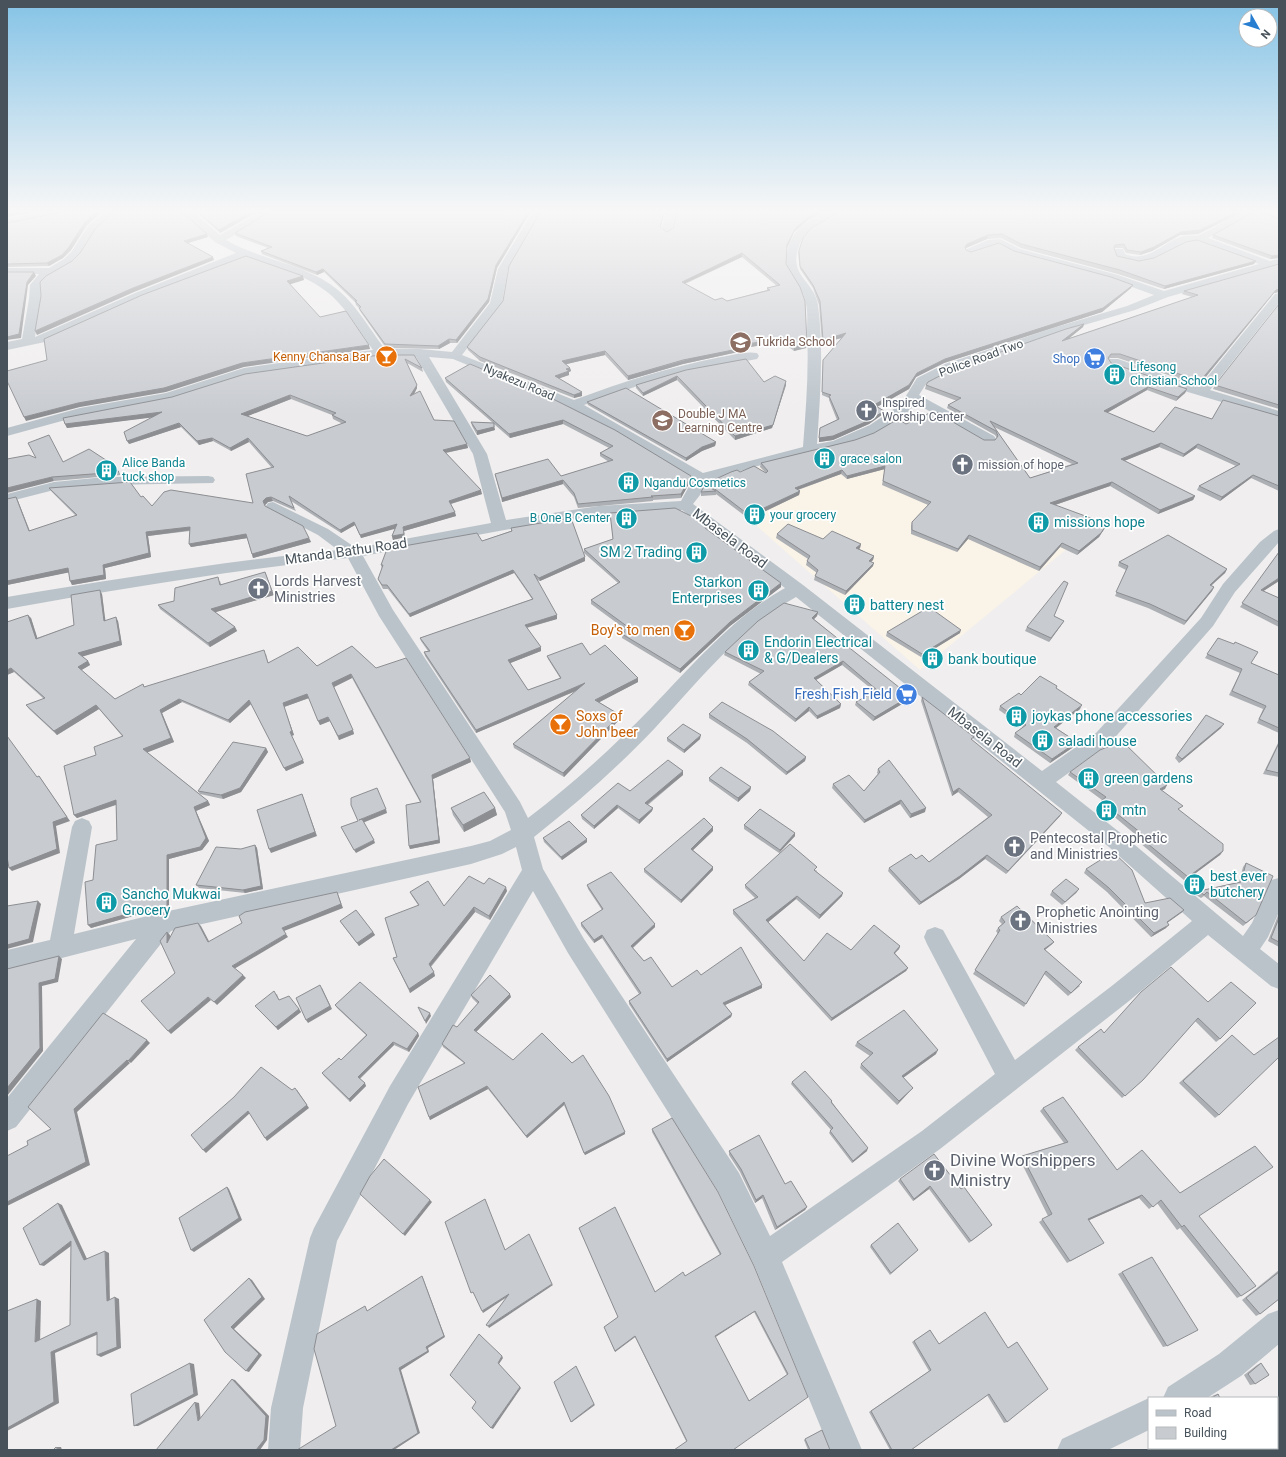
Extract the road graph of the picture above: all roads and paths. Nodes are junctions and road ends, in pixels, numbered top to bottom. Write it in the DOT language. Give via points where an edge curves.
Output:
graph roads {
  1 [pos="40,279"];
  2 [pos="180,279"];
  3 [pos="309,279"];
  4 [pos="499,279"];
  5 [pos="799,279"];
  6 [pos="1120,279"];
  7 [pos="1219,279"];
  8 [pos="1164,295"];
  9 [pos="1279,296"];
  10 [pos="28,342"];
  11 [pos="7,346"];
  12 [pos="381,353"];
  13 [pos="420,353"];
  14 [pos="455,356"];
  15 [pos="752,356"];
  16 [pos="1114,362"];
  17 [pos="1202,392"];
  18 [pos="912,396"];
  19 [pos="573,405"];
  20 [pos="1279,415"];
  21 [pos="7,432"];
  22 [pos="990,439"];
  23 [pos="810,449"];
  24 [pos="701,478"];
  25 [pos="208,480"];
  26 [pos="7,498"];
  27 [pos="685,505"];
  28 [pos="273,506"];
  29 [pos="500,526"];
  30 [pos="1279,534"];
  31 [pos="353,553"];
  32 [pos="797,589"];
  33 [pos="7,603"];
  34 [pos="1042,782"];
  35 [pos="82,827"];
  36 [pos="522,834"];
  37 [pos="533,871"];
  38 [pos="1279,887"];
  39 [pos="1208,921"];
  40 [pos="164,922"];
  41 [pos="935,936"];
  42 [pos="60,947"];
  43 [pos="1246,951"];
  44 [pos="7,961"];
  45 [pos="1279,978"];
  46 [pos="1011,1078"];
  47 [pos="7,1118"];
  48 [pos="765,1257"];
  49 [pos="1279,1325"];
  50 [pos="1181,1397"];
  51 [pos="1148,1414"];
  52 [pos="284,1450"];
  53 [pos="846,1450"];
  54 [pos="1073,1450"];
  1 -- 10 [label="street" via="35,285"];
  2 -- 10 [label="street" via="41,339"];
  3 -- 12 [label="street" via="335,293"];
  4 -- 14 [label="street" via="496,303"];
  5 -- 23 [label="street" via="810,295 812,303 815,366"];
  6 -- 8 [label="street"];
  7 -- 8 [label="street, Police Road Two"];
  8 -- 18 [label="street, Police Road Two" via="949,367 922,382"];
  9 -- 17 [label="street"];
  10 -- 11 [label="street"];
  12 -- 13 [label="street, Nyakezu Road"];
  12 -- 21 [label="street, Nyakezu Road" via="244,372 168,396 80,412"];
  13 -- 14 [label="street, Nyakezu Road"];
  13 -- 29 [label="street" via="480,454"];
  14 -- 19 [label="street, Nyakezu Road" via="521,381"];
  15 -- 19 [label="street" via="730,359 639,382"];
  16 -- 17 [label="street"];
  17 -- 20 [label="street"];
  18 -- 22 [label="street"];
  18 -- 23 [label="street, Police Road Two" via="906,406 875,428 837,444"];
  19 -- 24 [label="street, Nyakezu Road"];
  23 -- 24 [label="street, Police Road Two"];
  24 -- 27 [label="street"];
  25 -- 26 [label="street" via="105,481 54,486"];
  27 -- 29 [label="street, Mtanda Bathu Road" via="599,511"];
  27 -- 32 [label="street, Mbasela Road"];
  28 -- 31 [label="street" via="322,532"];
  29 -- 31 [label="street, Mtanda Bathu Road"];
  30 -- 34 [label="street" via="1266,545 1230,588 1207,622 1103,738"];
  31 -- 33 [label="street, Mtanda Bathu Road" via="284,560"];
  31 -- 36 [label="street" via="385,612 513,808"];
  32 -- 34 [label="street, Mbasela Road"];
  32 -- 36 [label="street" via="768,605 733,634 596,775"];
  34 -- 39 [label="street, Mbasela Road" via="1116,841"];
  35 -- 42 [label="street"];
  36 -- 37 [label="street"];
  36 -- 40 [label="street" via="495,848 471,855"];
  37 -- 48 [label="street" via="576,946 729,1183"];
  37 -- 52 [label="street" via="399,1095 324,1238 288,1408"];
  38 -- 43 [label="street" via="1260,930"];
  39 -- 43 [label="street, Mbasela Road"];
  39 -- 46 [label="street" via="1121,993"];
  40 -- 42 [label="street"];
  40 -- 47 [label="street"];
  41 -- 46 [label="street"];
  42 -- 44 [label="street"];
  43 -- 45 [label="street, Mbasela Road"];
  46 -- 48 [label="street" via="931,1140"];
  48 -- 53 [label="street"];
  49 -- 50 [label="street" via="1230,1365"];
  51 -- 54 [label="street"];
}
